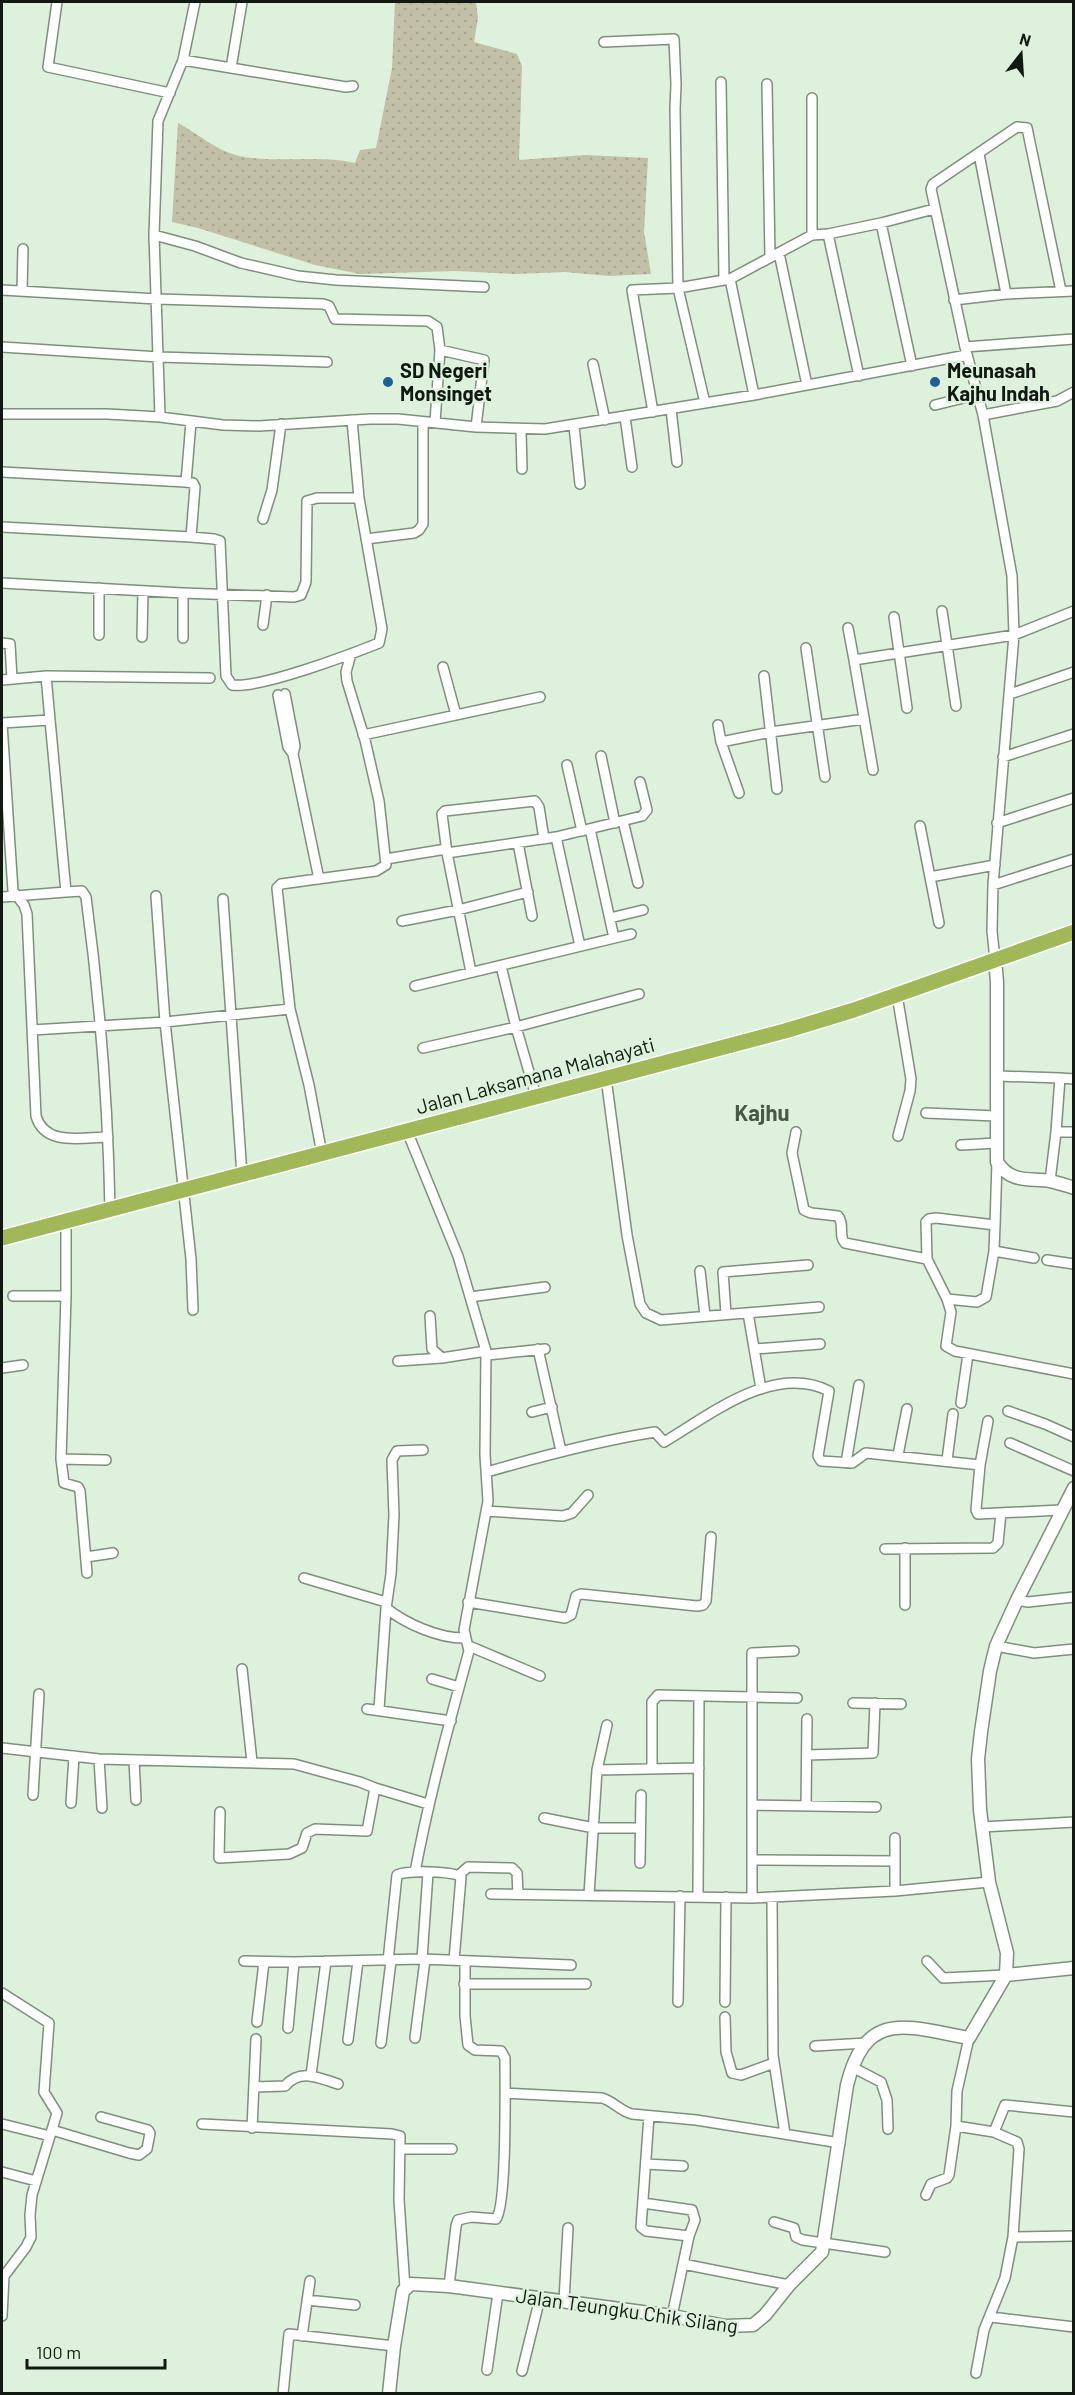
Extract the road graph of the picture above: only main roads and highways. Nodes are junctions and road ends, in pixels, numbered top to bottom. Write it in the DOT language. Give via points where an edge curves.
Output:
graph roads {
  1 [pos="1074,932"];
  2 [pos="2,1238"];
  1 -- 2 [label="highway, Jalan Laksamana Malahayati" via="784,1031"];
}
